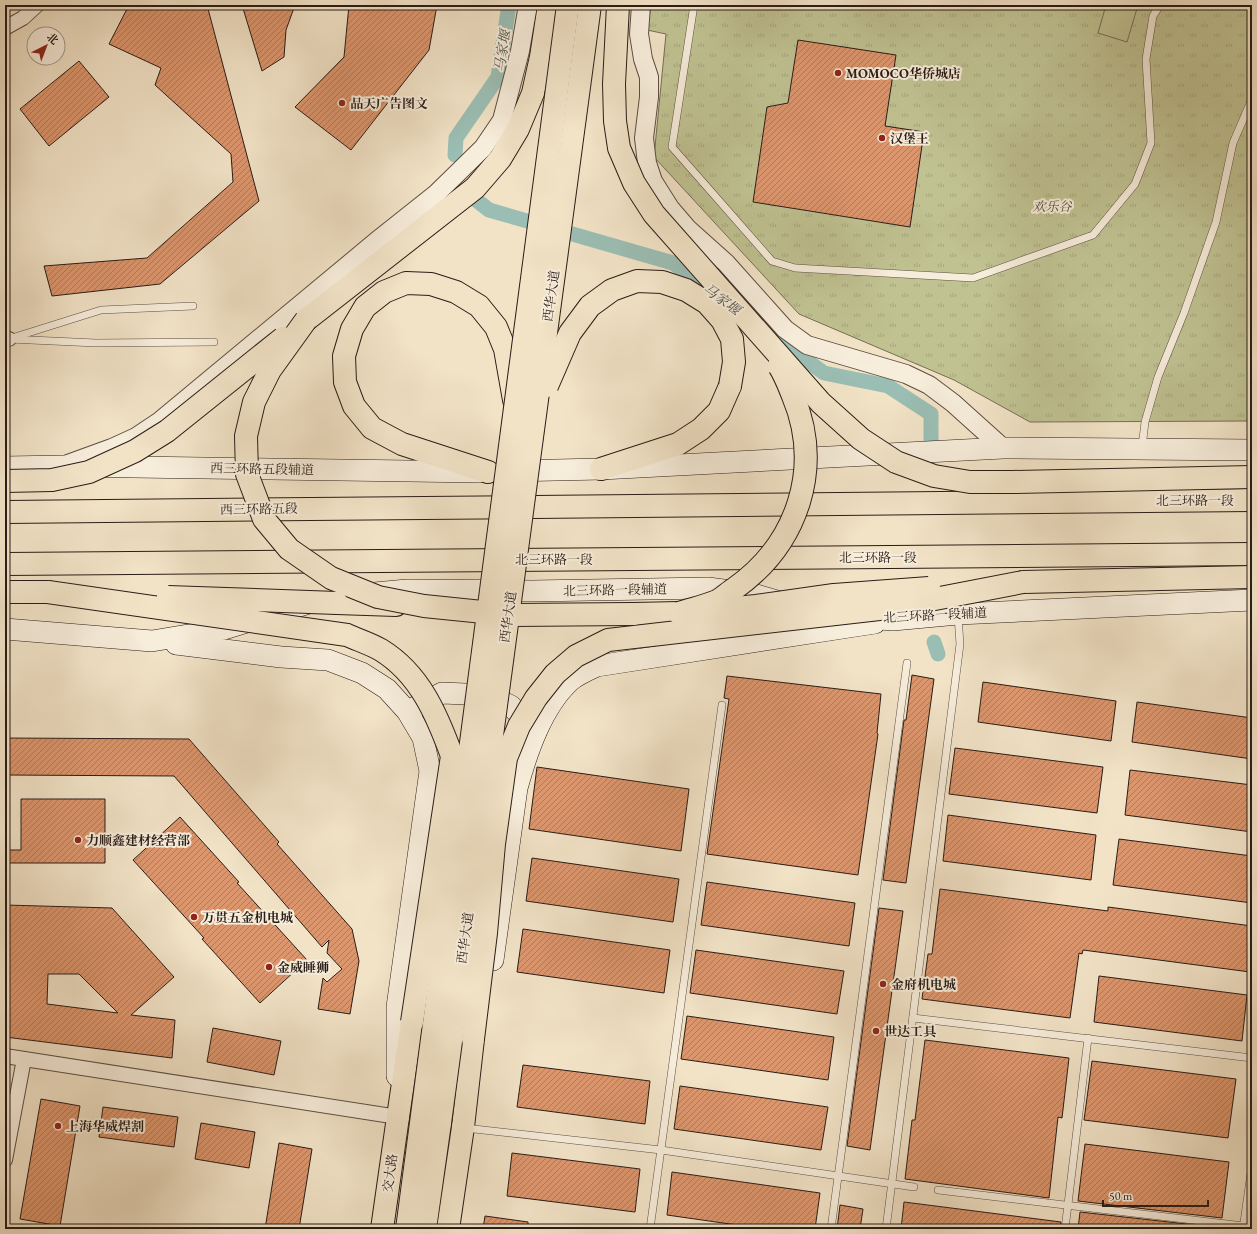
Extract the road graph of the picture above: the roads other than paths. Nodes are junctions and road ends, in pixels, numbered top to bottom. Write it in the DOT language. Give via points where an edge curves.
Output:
graph roads {
  1 [pos="37,5"];
  2 [pos="528,5"];
  3 [pos="549,5"];
  4 [pos="568,5"];
  5 [pos="590,5"];
  6 [pos="618,5"];
  7 [pos="641,5"];
  8 [pos="694,5"];
  9 [pos="1160,5"];
  10 [pos="5,28"];
  11 [pos="1252,99"];
  12 [pos="193,306"];
  13 [pos="743,314"];
  14 [pos="306,320"];
  15 [pos="7,338"];
  16 [pos="214,342"];
  17 [pos="526,409"];
  18 [pos="1003,448"];
  19 [pos="1141,449"];
  20 [pos="1252,450"];
  21 [pos="63,466"];
  22 [pos="5,467"];
  23 [pos="601,469"];
  24 [pos="488,472"];
  25 [pos="1252,477"];
  26 [pos="5,481"];
  27 [pos="1252,500"];
  28 [pos="513,506"];
  29 [pos="5,512"];
  30 [pos="1252,554"];
  31 [pos="5,564"];
  32 [pos="1252,577"];
  33 [pos="1023,582"];
  34 [pos="5,592"];
  35 [pos="48,592"];
  36 [pos="1252,600"];
  37 [pos="424,606"];
  38 [pos="679,613"];
  39 [pos="958,614"];
  40 [pos="893,620"];
  41 [pos="5,629"];
  42 [pos="152,641"];
  43 [pos="907,663"];
  44 [pos="722,705"];
  45 [pos="407,711"];
  46 [pos="536,732"];
  47 [pos="452,756"];
  48 [pos="506,758"];
  49 [pos="471,823"];
  50 [pos="464,870"];
  51 [pos="426,927"];
  52 [pos="486,933"];
  53 [pos="913,1018"];
  54 [pos="1088,1038"];
  55 [pos="5,1056"];
  56 [pos="1252,1058"];
  57 [pos="24,1059"];
  58 [pos="398,1117"];
  59 [pos="431,1123"];
  60 [pos="463,1127"];
  61 [pos="661,1150"];
  62 [pos="5,1160"];
  63 [pos="1252,1166"];
  64 [pos="838,1176"];
  65 [pos="892,1184"];
  66 [pos="914,1187"];
  67 [pos="938,1190"];
  68 [pos="1068,1205"];
  69 [pos="1244,1227"];
  70 [pos="382,1229"];
  71 [pos="407,1229"];
  72 [pos="425,1229"];
  73 [pos="448,1229"];
  74 [pos="650,1229"];
  75 [pos="831,1229"];
  76 [pos="886,1229"];
  77 [pos="1065,1229"];
  1 -- 10 [label="street" via="23,18"];
  2 -- 21 [label="street" via="520,51 502,120 474,158 437,193 160,421 136,437"];
  3 -- 14 [label="main road" via="532,94 518,129 500,159 475,188"];
  4 -- 17 [label="main road, 西华大道, bridge"];
  5 -- 17 [label="main road, 西华大道, bridge"];
  6 -- 13 [label="main road, bridge" via="614,121 619,148 634,183 654,214"];
  7 -- 18 [label="street" via="639,34 642,60 649,77 644,138 647,163 653,181 670,208 688,229 726,263 785,329 807,345 906,374 929,386 953,403"];
  8 -- 9 [label="lane" via="672,147 772,261 795,268 973,278 1093,235 1135,184 1151,143 1146,59 1153,16"];
  11 -- 19 [label="lane" via="1233,143 1216,222 1158,377 1145,422"];
  12 -- 15 [label="lane" via="100,310"];
  13 -- 25 [label="main road, bridge" via="821,403 861,439 896,462 934,476 970,482"];
  13 -- 38 [label="main road, bridge" via="783,373 796,403 804,428 806,464 802,491 793,519 781,542 746,581 717,601"];
  14 -- 26 [label="main road, bridge" via="167,431 135,452 89,472 52,480"];
  14 -- 37 [label="main road, bridge" via="270,370 254,402 246,436 247,474 264,519 289,549 331,578 378,598"];
  15 -- 16 [label="lane" via="96,344"];
  17 -- 23 [label="main road, bridge" via="570,333 590,306 612,290 637,281 662,282 686,290 707,303 722,320 732,339 734,362 730,386 719,411 701,429 678,444"];
  17 -- 24 [label="main road, bridge" via="496,327 479,306 456,292 431,284 406,283 384,292 365,307 352,329 344,356 345,382 354,406 372,428 402,444"];
  17 -- 49 [label="main road, 西华大道, bridge"];
  18 -- 19 [label="main road"];
  18 -- 23 [label="main road"];
  19 -- 20 [label="main road"];
  21 -- 22 [label="main road, 西三环路五段辅道"];
  21 -- 24 [label="main road, 西三环路五段辅道"];
  23 -- 24 [label="main road, 西三环路五段辅道"];
  27 -- 28 [label="main road, 北三环路一段"];
  28 -- 29 [label="main road, 西三环路五段"];
  30 -- 31 [label="main road, 北三环路一段"];
  32 -- 33 [label="main road"];
  33 -- 38 [label="main road, bridge" via="834,595"];
  33 -- 48 [label="main road, bridge" via="888,608 608,640 576,656 555,674 519,726"];
  34 -- 35 [label="main road"];
  35 -- 37 [label="main road, bridge"];
  35 -- 47 [label="main road, bridge" via="347,635 381,650 401,666 422,689"];
  36 -- 39 [label="main road, 北三环路一段辅道"];
  37 -- 38 [label="main road, bridge" via="512,615"];
  39 -- 40 [label="main road, 北三环路一段辅道"];
  39 -- 53 [label="lane" via="960,644"];
  40 -- 42 [label="main road, 北三环路一段辅道" via="837,615 753,594 708,588 407,590 322,599 224,629"];
  40 -- 46 [label="main road" via="597,666 570,680 552,702"];
  41 -- 42 [label="main road"];
  42 -- 45 [label="main road" via="281,657 328,660 362,674 386,689"];
  43 -- 64 [label="lane"];
  44 -- 61 [label="lane"];
  45 -- 46 [label="main road" via="442,693 489,695 511,706"];
  45 -- 58 [label="main road" via="423,738 430,771 397,1007"];
  46 -- 60 [label="main road" via="524,760 517,788 485,1022"];
  47 -- 49 [label="main road, bridge"];
  47 -- 51 [label="main road, 交大路, bridge"];
  48 -- 49 [label="main road, bridge"];
  48 -- 52 [label="main road, bridge" via="494,844"];
  49 -- 50 [label="main road, 西华大道, bridge"];
  50 -- 51 [label="main road, bridge"];
  50 -- 52 [label="main road, bridge"];
  50 -- 59 [label="main road, 西华大道, bridge"];
  51 -- 58 [label="main road, 交大路, bridge"];
  52 -- 60 [label="main road, bridge"];
  53 -- 54 [label="lane"];
  53 -- 65 [label="lane"];
  54 -- 56 [label="lane"];
  54 -- 68 [label="lane"];
  55 -- 57 [label="street"];
  57 -- 58 [label="street"];
  57 -- 62 [label="street"];
  58 -- 70 [label="main road, 交大路"];
  59 -- 71 [label="main road, 西华大道"];
  59 -- 72 [label="main road, 西华大道"];
  60 -- 61 [label="lane"];
  60 -- 73 [label="main road"];
  61 -- 64 [label="lane"];
  61 -- 74 [label="lane"];
  63 -- 69 [label="lane"];
  64 -- 65 [label="lane"];
  64 -- 75 [label="lane"];
  65 -- 66 [label="lane"];
  65 -- 76 [label="lane"];
  67 -- 68 [label="lane"];
  68 -- 69 [label="lane"];
  68 -- 77 [label="lane"];
}
